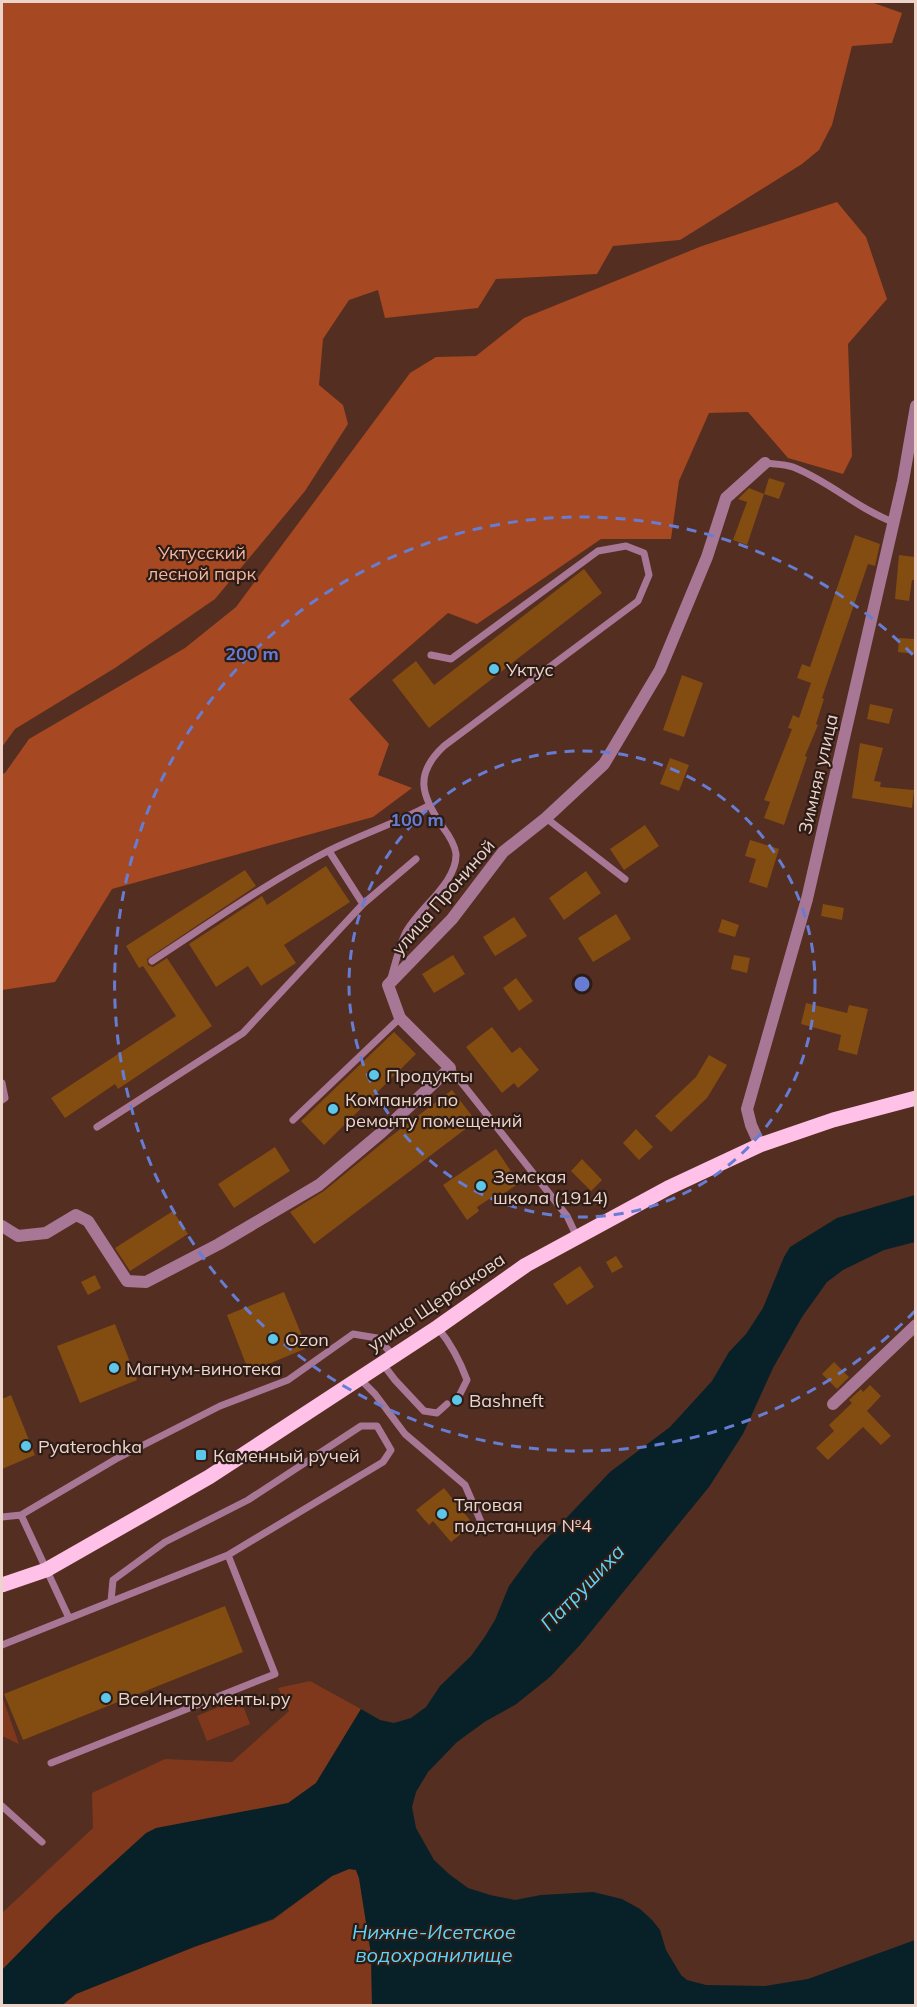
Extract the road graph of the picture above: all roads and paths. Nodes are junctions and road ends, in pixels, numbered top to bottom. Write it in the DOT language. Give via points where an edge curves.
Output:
graph roads {
  1 [pos="915,406"];
  2 [pos="765,464"];
  3 [pos="893,522"];
  4 [pos="431,655"];
  5 [pos="428,806"];
  6 [pos="546,818"];
  7 [pos="329,851"];
  8 [pos="416,859"];
  9 [pos="346,878"];
  10 [pos="625,879"];
  11 [pos="338,884"];
  12 [pos="363,904"];
  13 [pos="152,961"];
  14 [pos="388,985"];
  15 [pos="400,1018"];
  16 [pos="450,1068"];
  17 [pos="2,1083"];
  18 [pos="915,1098"];
  19 [pos="2,1100"];
  20 [pos="293,1120"];
  21 [pos="97,1127"];
  22 [pos="759,1145"];
  23 [pos="2,1226"];
  24 [pos="577,1237"];
  25 [pos="915,1325"];
  26 [pos="438,1327"];
  27 [pos="387,1359"];
  28 [pos="359,1378"];
  29 [pos="460,1394"];
  30 [pos="447,1404"];
  31 [pos="833,1404"];
  32 [pos="21,1515"];
  33 [pos="2,1518"];
  34 [pos="482,1524"];
  35 [pos="228,1555"];
  36 [pos="46,1570"];
  37 [pos="2,1586"];
  38 [pos="111,1601"];
  39 [pos="69,1618"];
  40 [pos="2,1645"];
  41 [pos="51,1763"];
  42 [pos="2,1806"];
  43 [pos="42,1842"];
  1 -- 3 [label="street, Зимняя улица"];
  2 -- 3 [label="lane" via="791,466"];
  2 -- 6 [label="street, улица Прониной" via="726,498 707,557 660,669 603,764"];
  3 -- 22 [label="street, Зимняя улица" via="807,899 747,1109"];
  4 -- 5 [label="lane" via="451,659 598,551 626,546 644,553 649,575 638,601 432,757 423,779"];
  5 -- 7 [label="lane"];
  5 -- 14 [label="lane" via="456,852 454,869 406,933"];
  6 -- 10 [label="lane"];
  6 -- 14 [label="street, улица Прониной" via="503,852 452,919"];
  7 -- 9 [label="lane"];
  7 -- 13 [label="lane"];
  8 -- 12 [label="lane"];
  9 -- 11 [label="lane"];
  9 -- 12 [label="lane"];
  12 -- 21 [label="lane" via="243,1032"];
  14 -- 15 [label="street"];
  15 -- 16 [label="street"];
  15 -- 20 [label="lane"];
  16 -- 23 [label="street" via="319,1185 146,1282 127,1281 88,1221 76,1215 46,1233 18,1236"];
  16 -- 24 [label="lane" via="567,1216"];
  17 -- 19 [label="lane"];
  18 -- 22 [label="main road, улица Щербакова"];
  22 -- 24 [label="main road, улица Щербакова"];
  24 -- 26 [label="main road, улица Щербакова" via="526,1265"];
  25 -- 31 [label="street"];
  26 -- 27 [label="main road, улица Щербакова"];
  26 -- 29 [label="lane" via="467,1380"];
  27 -- 28 [label="main road, улица Щербакова"];
  27 -- 30 [label="lane" via="424,1411 437,1413"];
  27 -- 32 [label="lane" via="377,1338 353,1334 288,1380 220,1406 116,1459"];
  28 -- 34 [label="lane" via="405,1434 465,1485"];
  28 -- 36 [label="main road, улица Щербакова" via="208,1478"];
  32 -- 33 [label="lane"];
  32 -- 36 [label="lane"];
  35 -- 38 [label="lane"];
  35 -- 38 [label="lane" via="383,1462 391,1450 377,1426 361,1426 248,1500 165,1542 113,1580"];
  35 -- 41 [label="lane" via="275,1674"];
  36 -- 37 [label="main road, улица Щербакова"];
  36 -- 39 [label="lane"];
  38 -- 39 [label="lane"];
  39 -- 40 [label="lane"];
  42 -- 43 [label="lane"];
}
